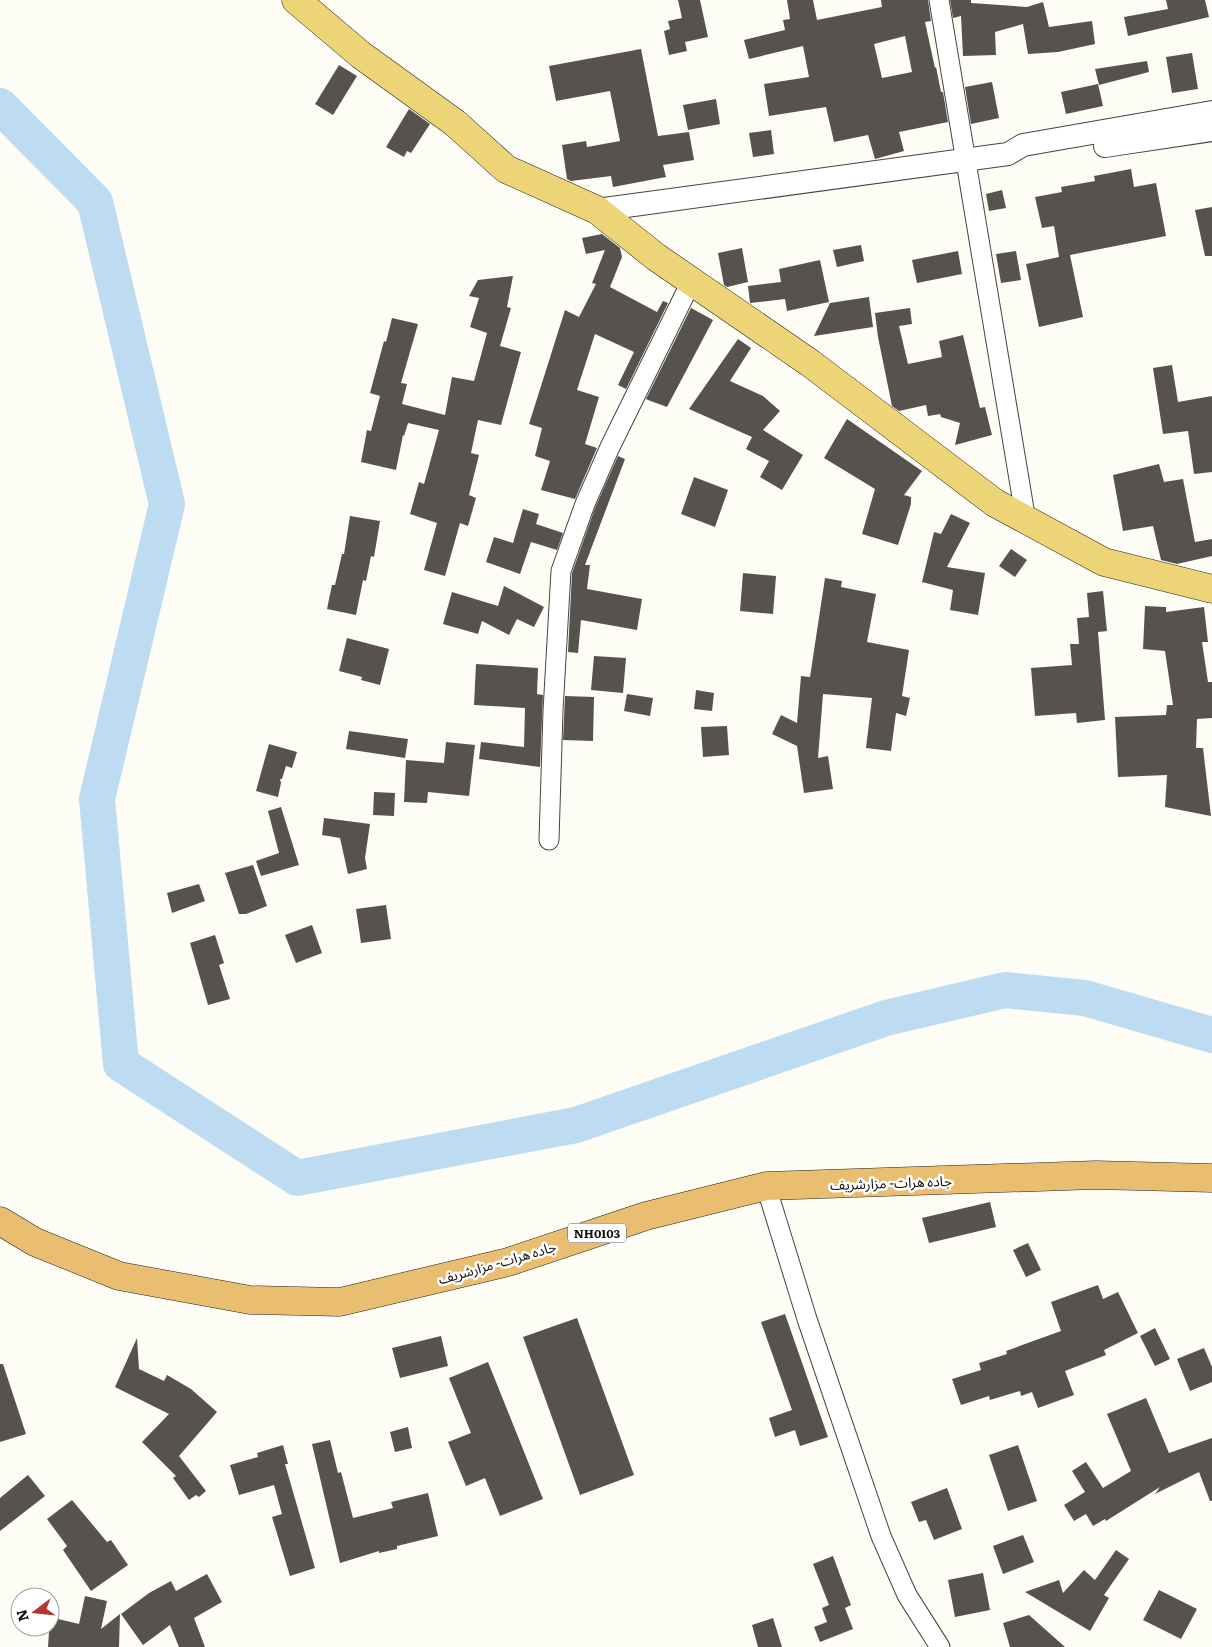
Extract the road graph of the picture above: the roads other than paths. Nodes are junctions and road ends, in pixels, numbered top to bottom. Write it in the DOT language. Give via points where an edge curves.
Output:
graph roads {
  1 [pos="296,0"];
  2 [pos="940,0"];
  3 [pos="1212,112"];
  4 [pos="1212,130"];
  5 [pos="1008,154"];
  6 [pos="967,160"];
  7 [pos="597,210"];
  8 [pos="691,282"];
  9 [pos="1026,521"];
  10 [pos="1212,589"];
  11 [pos="549,840"];
  12 [pos="1212,1178"];
  13 [pos="766,1186"];
  14 [pos="0,1221"];
  15 [pos="940,1647"];
  1 -- 7 [label="main road" via="361,55 455,123 506,169"];
  2 -- 6 [label="street"];
  3 -- 5 [label="street" via="1023,145"];
  4 -- 5 [label="street" via="1023,158"];
  5 -- 6 [label="street"];
  6 -- 7 [label="street"];
  6 -- 9 [label="street"];
  7 -- 8 [label="main road"];
  8 -- 9 [label="main road" via="810,363 995,503"];
  8 -- 11 [label="street" via="610,447 561,571"];
  9 -- 10 [label="main road" via="1104,562"];
  12 -- 13 [label="highway, جاده هرات- مزارشریف / NH0103" via="1096,1175"];
  13 -- 14 [label="highway, جاده هرات- مزارشریف / NH0103" via="646,1216 508,1262 340,1302 250,1300 119,1276 35,1242"];
  13 -- 15 [label="street" via="807,1319 881,1536 907,1595"];
}
